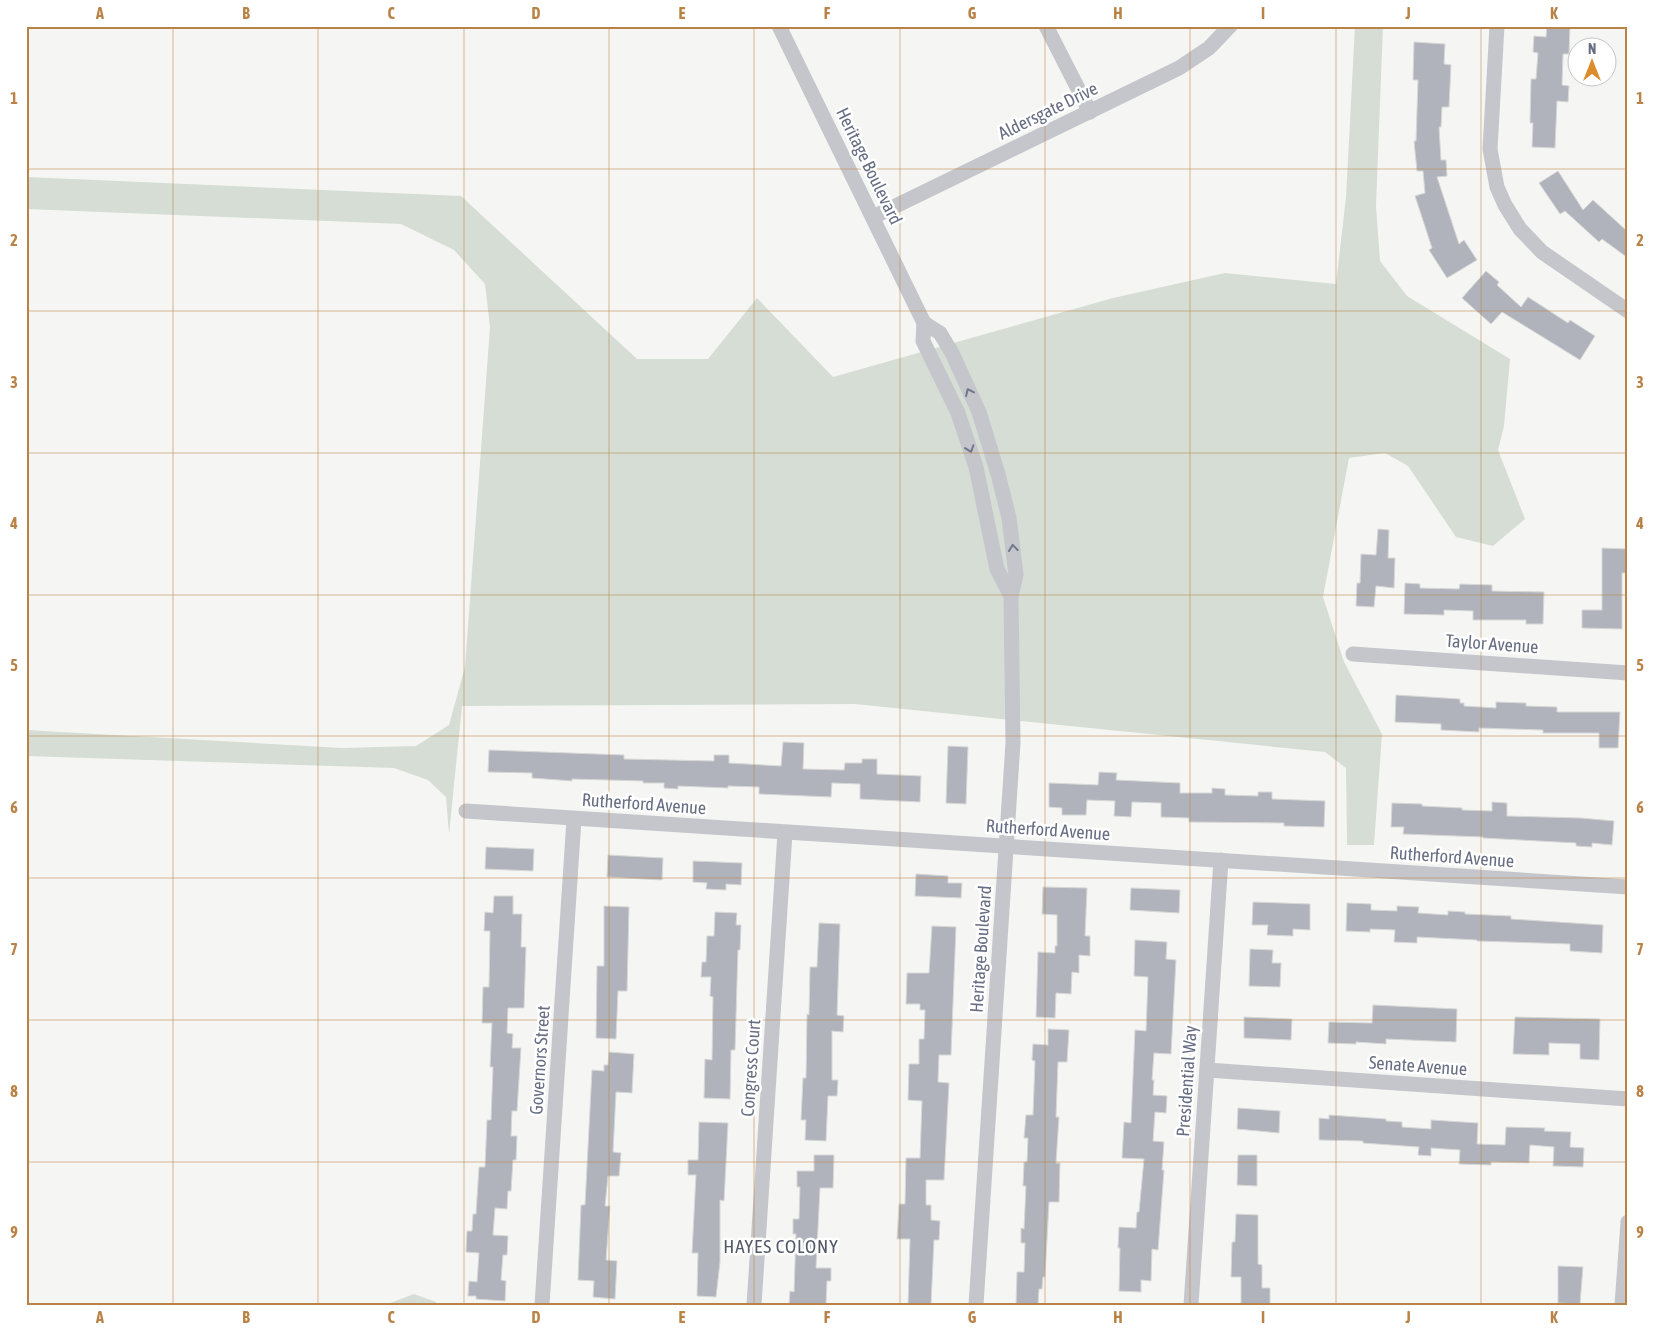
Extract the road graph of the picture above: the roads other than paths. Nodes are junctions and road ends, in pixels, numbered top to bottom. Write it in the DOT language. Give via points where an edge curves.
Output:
graph roads {
  1 [pos="779,26"];
  2 [pos="1046,26"];
  3 [pos="1230,26"];
  4 [pos="1497,26"];
  5 [pos="1090,112"];
  6 [pos="874,217"];
  7 [pos="1628,311"];
  8 [pos="924,322"];
  9 [pos="1011,596"];
  10 [pos="1353,654"];
  11 [pos="1628,673"];
  12 [pos="466,811"];
  13 [pos="574,818"];
  14 [pos="786,833"];
  15 [pos="1007,846"];
  16 [pos="1221,860"];
  17 [pos="1628,887"];
  18 [pos="1206,1070"];
  19 [pos="1628,1099"];
  20 [pos="1628,1222"];
  21 [pos="542,1305"];
  22 [pos="754,1305"];
  23 [pos="976,1305"];
  24 [pos="1191,1305"];
  25 [pos="1622,1305"];
  1 -- 6 [label="street, Heritage Boulevard"];
  2 -- 5 [label="street"];
  3 -- 5 [label="street, Aldersgate Drive" via="1209,48 1179,68"];
  4 -- 7 [label="street" via="1490,149 1497,187 1505,205 1520,229 1542,252"];
  5 -- 6 [label="street, Aldersgate Drive"];
  6 -- 8 [label="street, Heritage Boulevard"];
  8 -- 9 [label="street, Heritage Boulevard, one-way" via="923,341 958,413 976,467 997,569"];
  9 -- 8 [label="street, Heritage Boulevard, one-way" via="1016,575 1009,518 981,420 952,353 940,333"];
  9 -- 15 [label="street, Heritage Boulevard" via="1014,743"];
  10 -- 11 [label="street, Taylor Avenue"];
  12 -- 13 [label="street, Rutherford Avenue"];
  13 -- 14 [label="street, Rutherford Avenue"];
  13 -- 21 [label="street, Governors Street"];
  14 -- 15 [label="street, Rutherford Avenue"];
  14 -- 22 [label="street, Congress Court"];
  15 -- 16 [label="street, Rutherford Avenue"];
  15 -- 23 [label="street, Heritage Boulevard"];
  16 -- 17 [label="street, Rutherford Avenue"];
  16 -- 18 [label="street, Presidential Way"];
  18 -- 19 [label="street, Senate Avenue"];
  18 -- 24 [label="street, Presidential Way"];
  20 -- 25 [label="street"];
}
